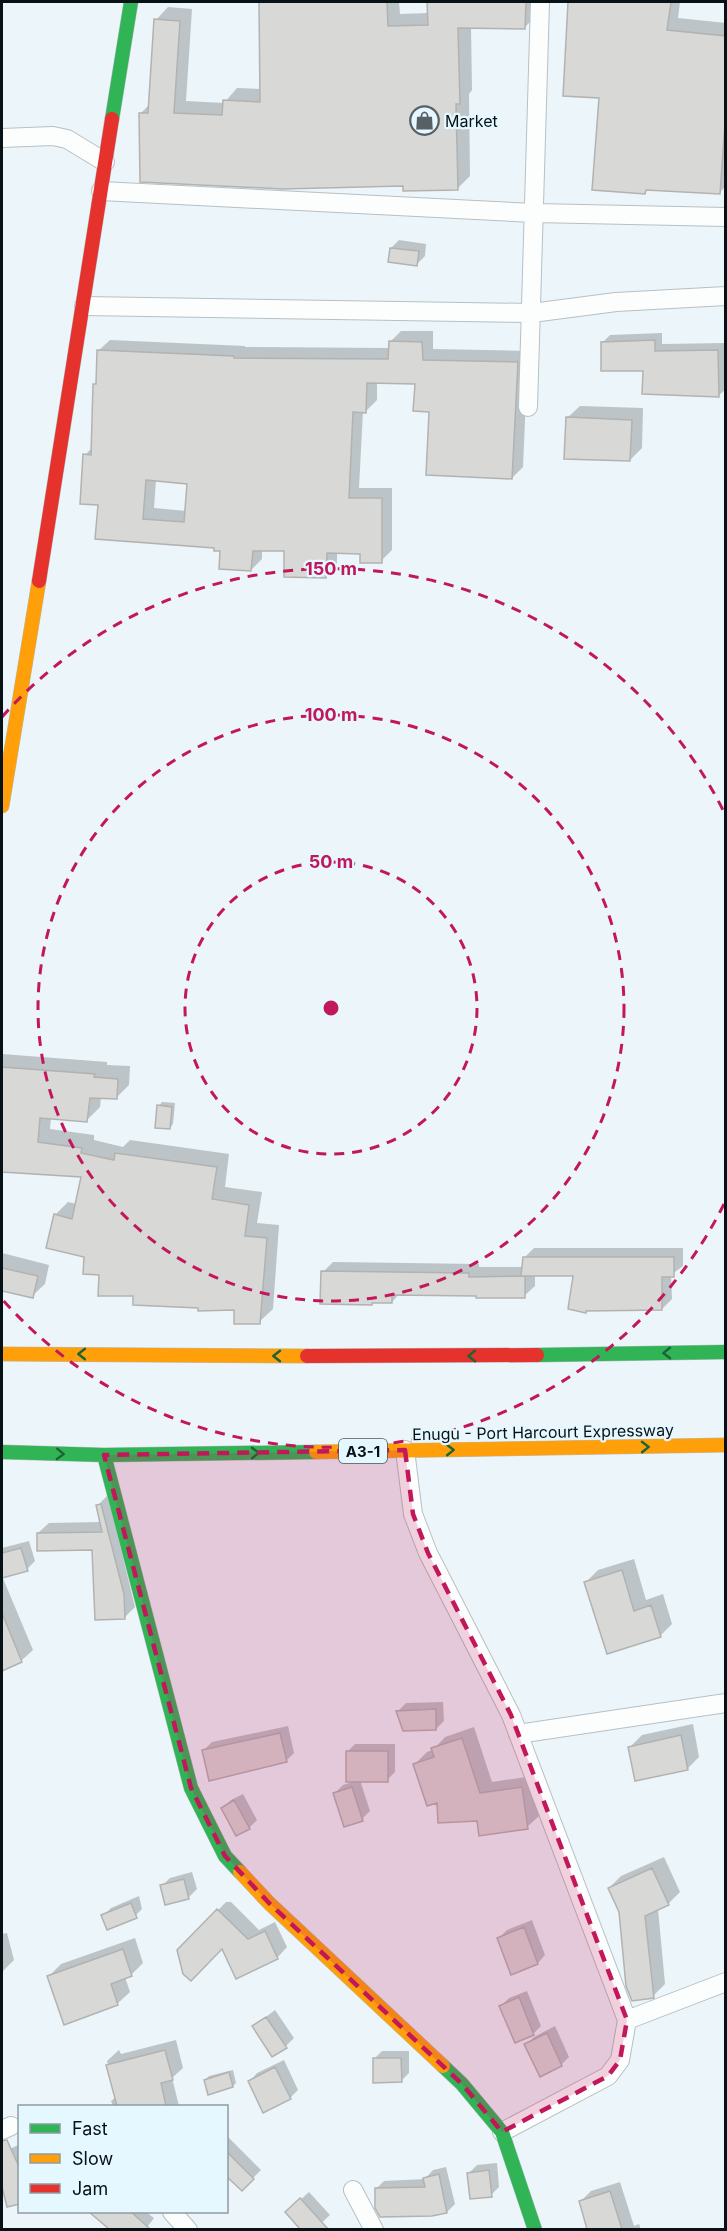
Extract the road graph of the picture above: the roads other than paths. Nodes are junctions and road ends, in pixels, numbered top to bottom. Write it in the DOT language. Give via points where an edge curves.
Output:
graph roads {
  1 [pos="131,2"];
  2 [pos="540,2"];
  3 [pos="2,138"];
  4 [pos="105,162"];
  5 [pos="101,191"];
  6 [pos="534,213"];
  7 [pos="726,217"];
  8 [pos="726,296"];
  9 [pos="84,306"];
  10 [pos="532,313"];
  11 [pos="528,407"];
  12 [pos="2,806"];
  13 [pos="726,1352"];
  14 [pos="2,1354"];
  15 [pos="726,1445"];
  16 [pos="405,1450"];
  17 [pos="2,1452"];
  18 [pos="104,1455"];
  19 [pos="724,1708"];
  20 [pos="518,1734"];
  21 [pos="726,1982"];
  22 [pos="627,2020"];
  23 [pos="502,2132"];
  24 [pos="352,2190"];
  25 [pos="174,2213"];
  26 [pos="188,2229"];
  27 [pos="374,2229"];
  28 [pos="535,2229"];
  1 -- 4 [label="main road"];
  2 -- 6 [label="street"];
  3 -- 4 [label="street" via="67,139"];
  4 -- 5 [label="main road"];
  5 -- 6 [label="street"];
  5 -- 9 [label="main road"];
  6 -- 7 [label="street"];
  6 -- 10 [label="street"];
  8 -- 10 [label="street" via="616,302"];
  9 -- 10 [label="street"];
  9 -- 12 [label="main road"];
  10 -- 11 [label="street"];
  13 -- 14 [label="main road, one-way" via="394,1357"];
  16 -- 15 [label="main road, Enugu - Port Harcourt Expressway / A3-1, one-way"];
  18 -- 16 [label="main road, Enugu - Port Harcourt Expressway / A3-1, one-way"];
  16 -- 20 [label="street" via="413,1514 428,1553"];
  17 -- 18 [label="main road, Enugu - Port Harcourt Expressway / A3-1, one-way"];
  18 -- 23 [label="main road" via="191,1788 225,1856 269,1904 462,2084"];
  19 -- 20 [label="street"];
  20 -- 22 [label="street"];
  21 -- 22 [label="street"];
  22 -- 23 [label="street" via="620,2060 608,2076"];
  23 -- 28 [label="main road"];
  24 -- 27 [label="street"];
  25 -- 26 [label="street"];
}
